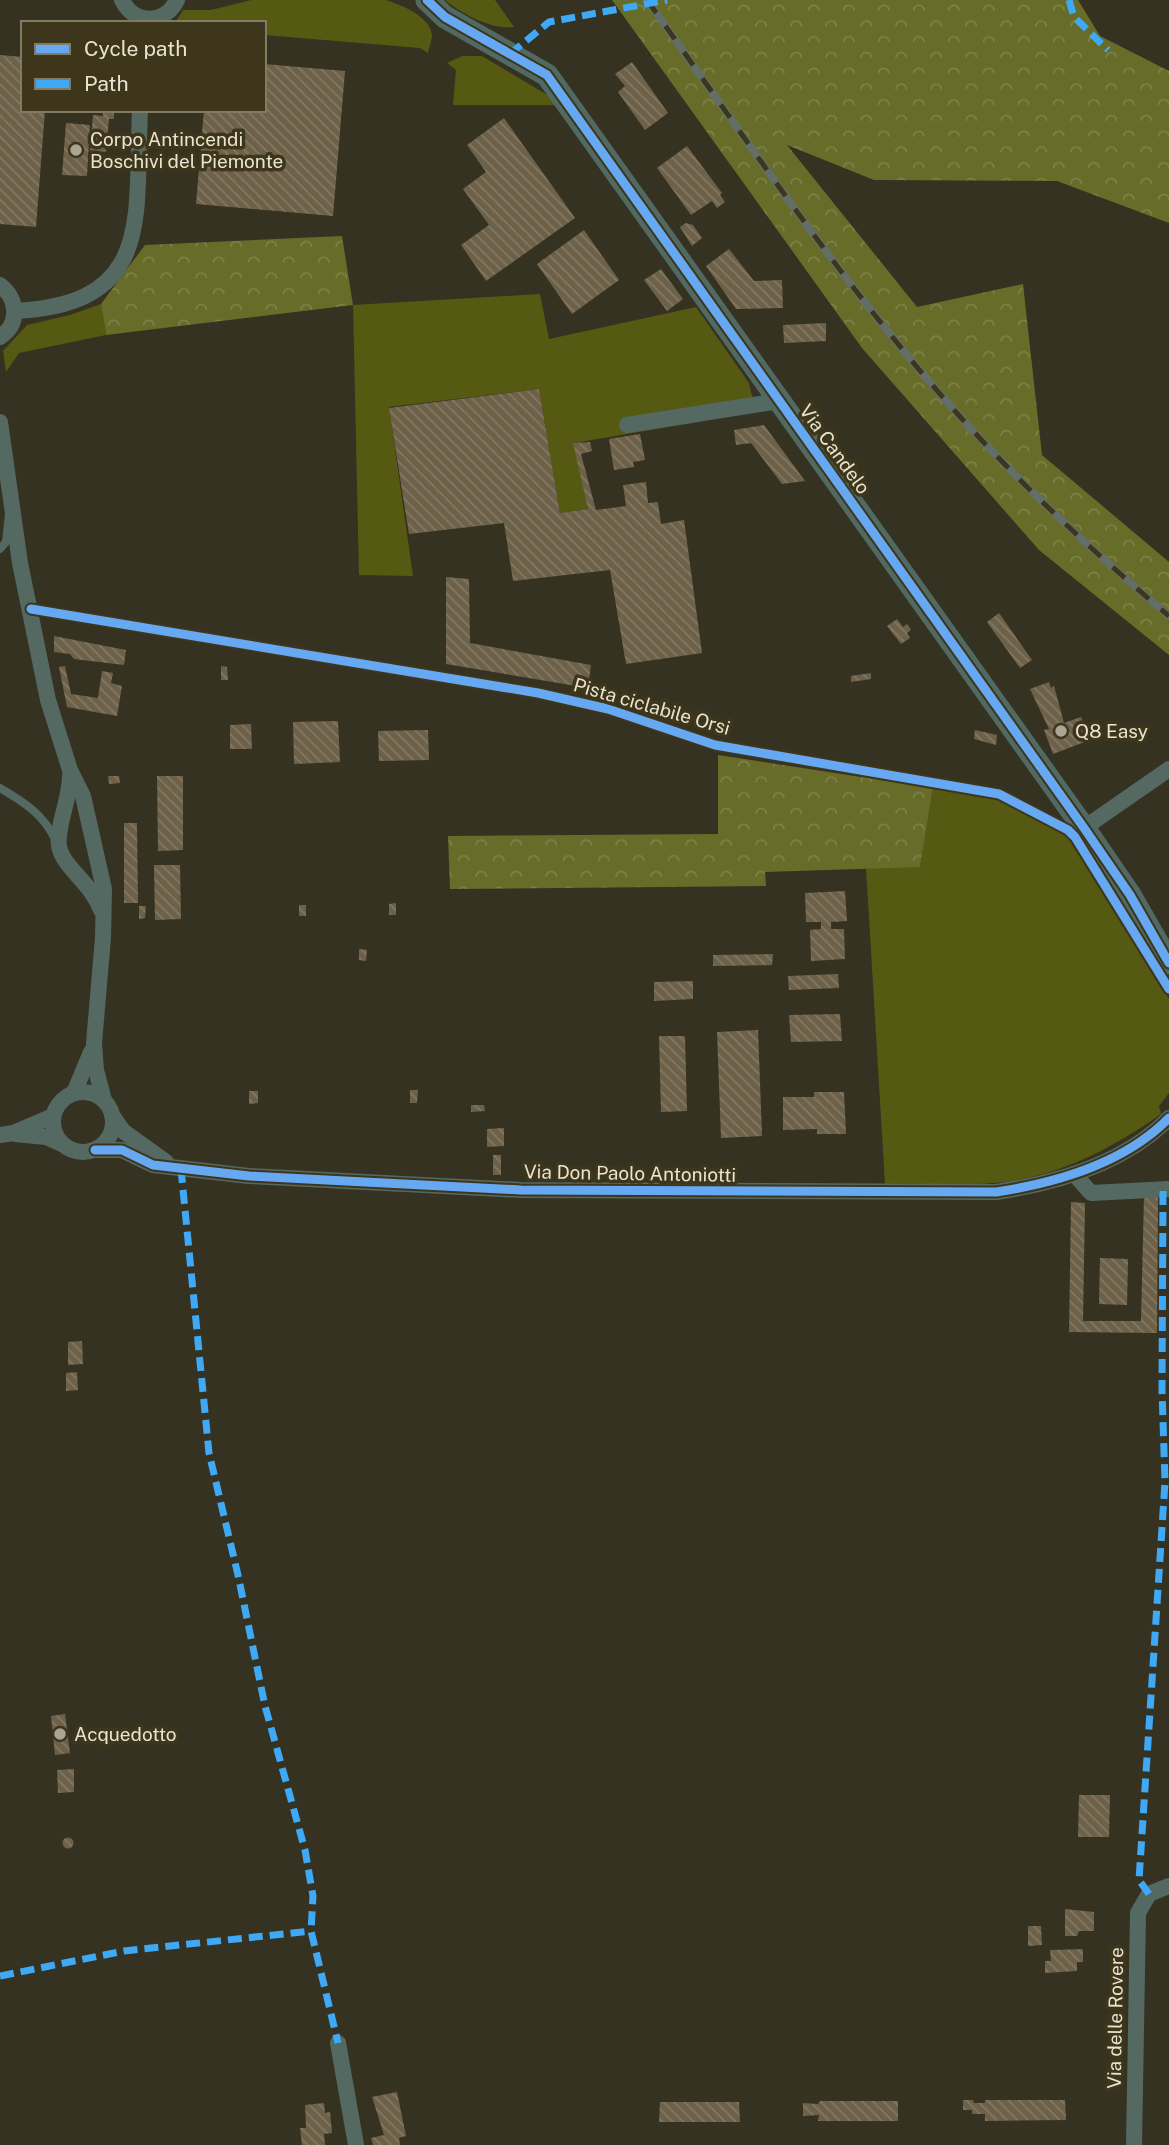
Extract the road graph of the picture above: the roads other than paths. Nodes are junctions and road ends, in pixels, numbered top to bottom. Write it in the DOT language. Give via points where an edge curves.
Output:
graph roads {
  1 [pos="122,0"];
  2 [pos="177,0"];
  3 [pos="427,0"];
  4 [pos="146,21"];
  5 [pos="140,112"];
  6 [pos="0,285"];
  7 [pos="15,311"];
  8 [pos="0,337"];
  9 [pos="779,401"];
  10 [pos="0,422"];
  11 [pos="628,425"];
  12 [pos="12,501"];
  13 [pos="0,549"];
  14 [pos="1169,769"];
  15 [pos="70,770"];
  16 [pos="0,788"];
  17 [pos="1084,828"];
  18 [pos="59,847"];
  19 [pos="103,918"];
  20 [pos="1169,963"];
  21 [pos="94,1043"];
  22 [pos="74,1093"];
  23 [pos="108,1107"];
  24 [pos="53,1116"];
  25 [pos="1169,1118"];
  26 [pos="1163,1129"];
  27 [pos="6,1134"];
  28 [pos="64,1145"];
  29 [pos="94,1150"];
  30 [pos="181,1169"];
  31 [pos="1074,1174"];
  32 [pos="1169,1189"];
  33 [pos="1169,1886"];
  34 [pos="338,2043"];
  35 [pos="356,2145"];
  36 [pos="1134,2145"];
  1 -- 4 [label="street" via="129,12"];
  2 -- 4 [label="street" via="163,16"];
  3 -- 9 [label="street, Via Candelo" via="445,17 547,75"];
  5 -- 7 [label="street" via="132,230 124,263 105,287 86,298 49,309"];
  6 -- 7 [label="street"];
  7 -- 8 [label="street" via="10,329"];
  9 -- 11 [label="street"];
  9 -- 17 [label="street, Via Candelo"];
  10 -- 12 [label="street"];
  12 -- 13 [label="lane" via="6,542"];
  12 -- 15 [label="street" via="48,700"];
  14 -- 17 [label="street"];
  15 -- 18 [label="street" via="70,795"];
  15 -- 19 [label="street" via="83,796 98,854"];
  16 -- 18 [label="lane" via="41,816"];
  17 -- 20 [label="street, Via Candelo"];
  18 -- 19 [label="street" via="68,865 96,896"];
  19 -- 21 [label="street"];
  21 -- 22 [label="street"];
  21 -- 23 [label="street" via="99,1087"];
  22 -- 23 [label="street" via="90,1093"];
  22 -- 24 [label="street" via="61,1101"];
  23 -- 29 [label="street" via="111,1132"];
  23 -- 30 [label="street, Via Don Paolo Antoniotti" via="137,1142"];
  24 -- 27 [label="street"];
  24 -- 28 [label="street" via="54,1132"];
  25 -- 26 [label="street, Via Don Paolo Antoniotti"];
  26 -- 31 [label="street, Via Don Paolo Antoniotti"];
  27 -- 28 [label="street" via="46,1137"];
  28 -- 29 [label="street" via="78,1152"];
  29 -- 30 [label="street, Via Don Paolo Antoniotti" via="122,1150 153,1165"];
  30 -- 31 [label="street, Via Don Paolo Antoniotti" via="521,1190 854,1193 996,1192"];
  31 -- 32 [label="street" via="1082,1194"];
  33 -- 36 [label="street, Via delle Rovere" via="1149,1894 1138,1913"];
  34 -- 35 [label="street"];
}
